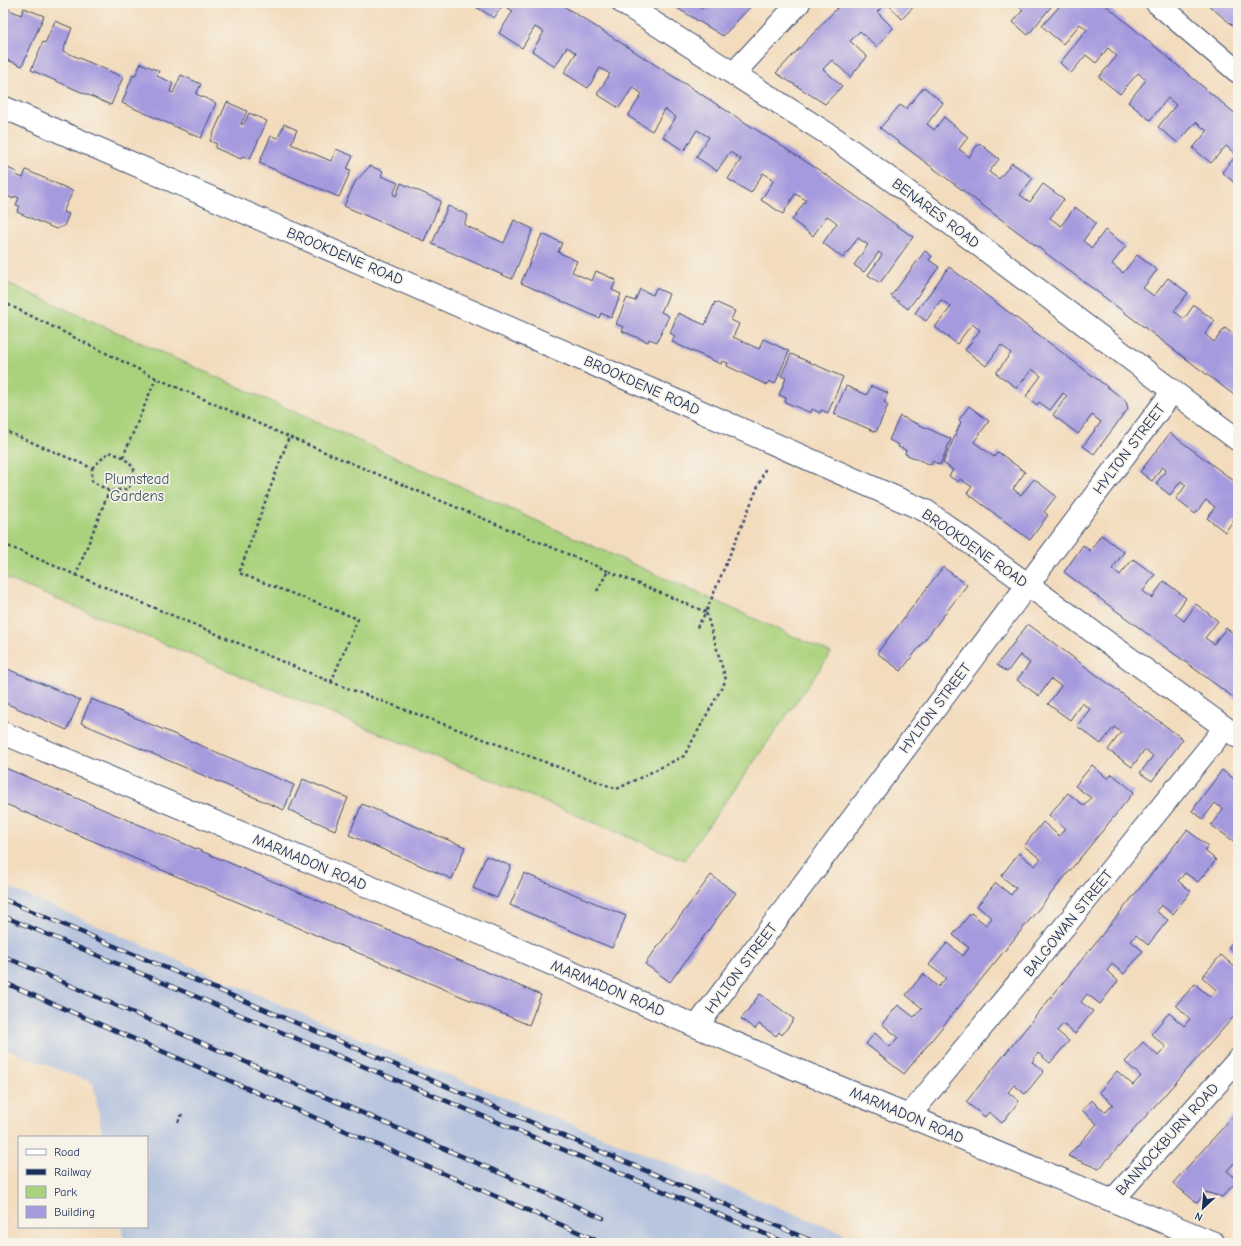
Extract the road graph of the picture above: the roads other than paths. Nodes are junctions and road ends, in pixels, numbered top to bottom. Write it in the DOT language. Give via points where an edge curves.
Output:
graph roads {
  1 [pos="623,3"];
  2 [pos="799,3"];
  3 [pos="1156,3"];
  4 [pos="1238,72"];
  5 [pos="734,73"];
  6 [pos="3,107"];
  7 [pos="1173,390"];
  8 [pos="1238,440"];
  9 [pos="1027,585"];
  10 [pos="3,733"];
  11 [pos="1232,733"];
  12 [pos="697,1026"];
  13 [pos="1238,1060"];
  14 [pos="909,1116"];
  15 [pos="1112,1201"];
  16 [pos="1214,1243"];
  1 -- 5 [label="street, BENARES ROAD"];
  2 -- 5 [label="street"];
  3 -- 4 [label="street"];
  5 -- 7 [label="street, BENARES ROAD" via="834,138"];
  6 -- 9 [label="street, BROOKDENE ROAD" via="926,511"];
  7 -- 8 [label="street, BENARES ROAD"];
  7 -- 9 [label="street, HYLTON STREET"];
  9 -- 11 [label="street, BROOKDENE ROAD"];
  9 -- 12 [label="street, HYLTON STREET"];
  10 -- 12 [label="street, MARMADON ROAD"];
  11 -- 14 [label="street, BALGOWAN STREET" via="1088,900"];
  12 -- 14 [label="street, MARMADON ROAD"];
  13 -- 15 [label="street, BANNOCKBURN ROAD"];
  14 -- 15 [label="street, MARMADON ROAD"];
  15 -- 16 [label="street, MARMADON ROAD"];
}
